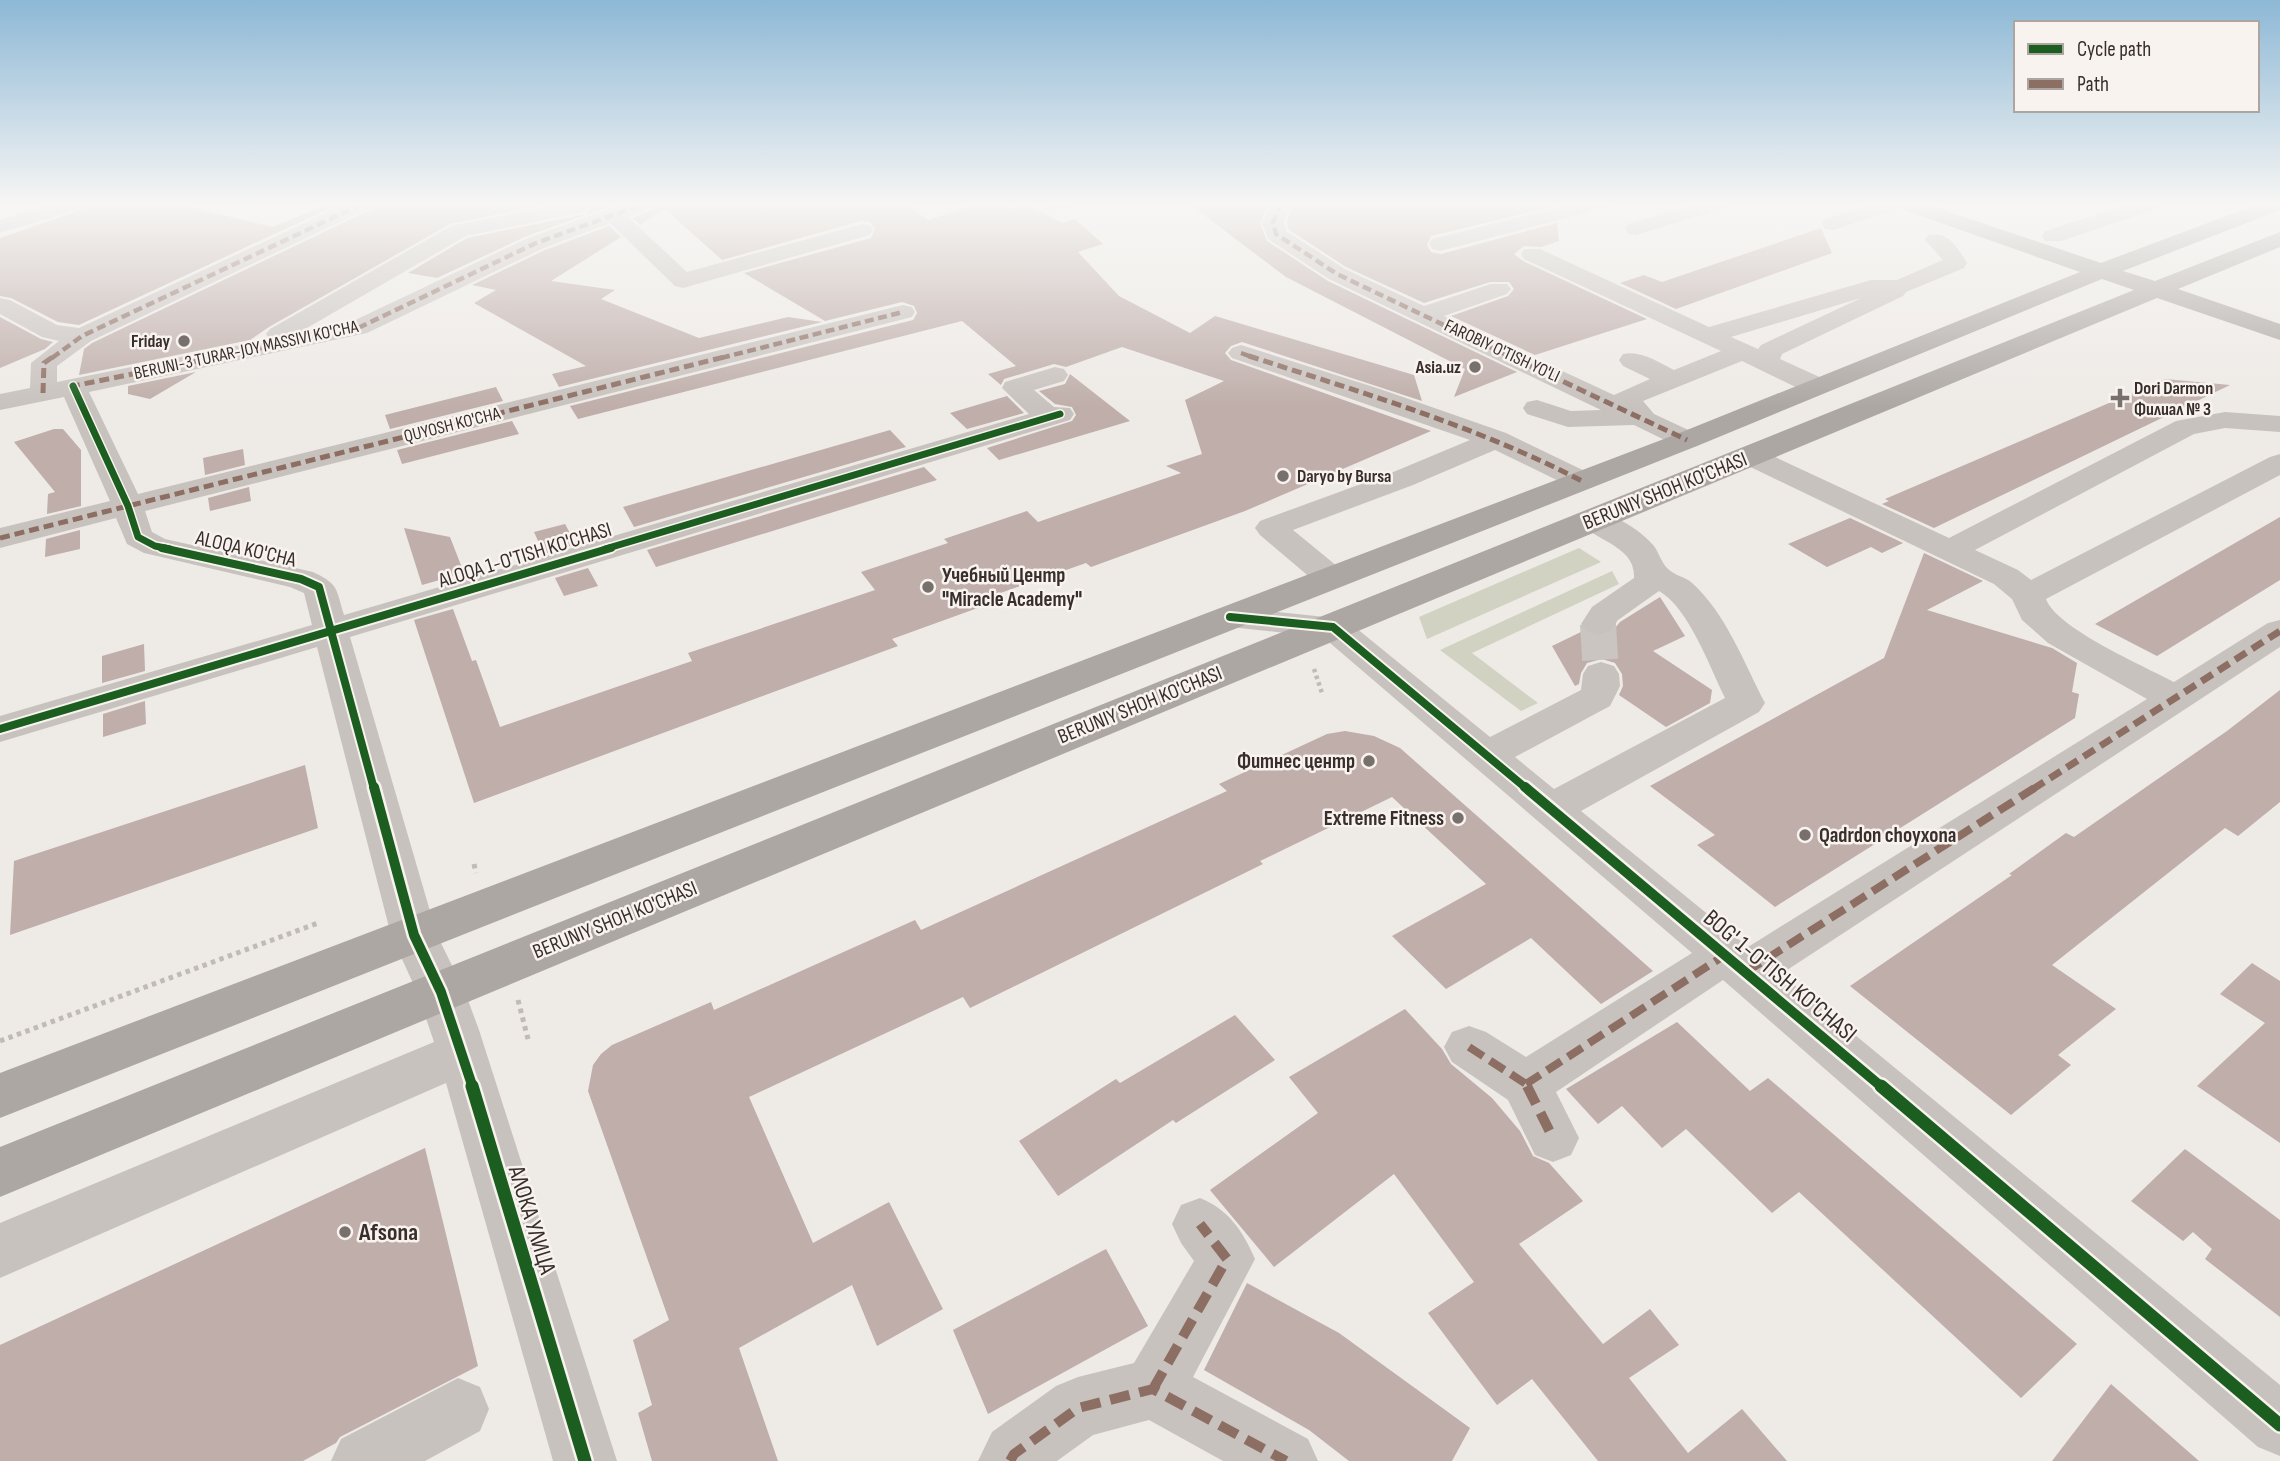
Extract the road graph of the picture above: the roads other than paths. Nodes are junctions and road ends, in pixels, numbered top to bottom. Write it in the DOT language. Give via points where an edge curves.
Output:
graph roads {
  1 [pos="219,271"];
  2 [pos="389,271"];
  3 [pos="471,271"];
  4 [pos="673,271"];
  5 [pos="717,271"];
  6 [pos="1332,271"];
  7 [pos="1569,271"];
  8 [pos="1936,271"];
  9 [pos="2102,271"];
  10 [pos="2146,271"];
  11 [pos="2201,271"];
  12 [pos="2169,284"];
  13 [pos="1898,287"];
  14 [pos="1499,289"];
  15 [pos="1,305"];
  16 [pos="2280,310"];
  17 [pos="904,312"];
  18 [pos="1425,314"];
  19 [pos="2280,331"];
  20 [pos="1706,335"];
  21 [pos="82,336"];
  22 [pos="250,350"];
  23 [pos="1241,353"];
  24 [pos="1751,356"];
  25 [pos="1632,360"];
  26 [pos="1055,375"];
  27 [pos="1672,379"];
  28 [pos="1816,386"];
  29 [pos="58,390"];
  30 [pos="0,402"];
  31 [pos="1537,408"];
  32 [pos="1643,418"];
  33 [pos="2280,424"];
  34 [pos="1496,439"];
  35 [pos="1687,440"];
  36 [pos="1750,456"];
  37 [pos="2280,463"];
  38 [pos="1582,481"];
  39 [pos="128,506"];
  40 [pos="1594,520"];
  41 [pos="0,538"];
  42 [pos="1952,549"];
  43 [pos="1346,572"];
  44 [pos="1652,574"];
  45 [pos="2028,595"];
  46 [pos="1230,617"];
  47 [pos="1598,624"];
  48 [pos="331,630"];
  49 [pos="2280,631"];
  50 [pos="1322,644"];
  51 [pos="1601,674"];
  52 [pos="2174,698"];
  53 [pos="0,729"];
  54 [pos="1487,755"];
  55 [pos="1551,809"];
  56 [pos="414,935"];
  57 [pos="1736,964"];
  58 [pos="441,992"];
  59 [pos="1469,1047"];
  60 [pos="462,1053"];
  61 [pos="1525,1084"];
  62 [pos="0,1096"];
  63 [pos="1553,1138"];
  64 [pos="0,1172"];
  65 [pos="1200,1224"];
  66 [pos="0,1251"];
  67 [pos="1153,1389"];
  68 [pos="458,1409"];
  69 [pos="2280,1425"];
  70 [pos="363,1461"];
  71 [pos="585,1461"];
  72 [pos="1010,1461"];
  73 [pos="1286,1461"];
  1 -- 21 [label="street"];
  2 -- 22 [label="street"];
  3 -- 22 [label="street, BERUNI-3 TURAR-JOY MASSIVI KO'CHA" via="358,328"];
  4 -- 5 [label="street" via="683,281"];
  6 -- 18 [label="street, FAROBIY O'TISH YO'LI"];
  7 -- 20 [label="street"];
  8 -- 13 [label="street"];
  9 -- 12 [label="main road"];
  9 -- 28 [label="main road, BERUNIY SHOH KO'CHASI"];
  10 -- 12 [label="main road"];
  11 -- 12 [label="main road, BERUNIY SHOH KO'CHASI"];
  12 -- 16 [label="main road"];
  12 -- 19 [label="main road"];
  12 -- 36 [label="main road, BERUNIY SHOH KO'CHASI"];
  13 -- 20 [label="street" via="1879,285"];
  13 -- 24 [label="street" via="1770,350 1769,356"];
  14 -- 18 [label="street"];
  15 -- 21 [label="street" via="51,332"];
  17 -- 39 [label="street, QUYOSH KO'CHA"];
  18 -- 32 [label="street, FAROBIY O'TISH YO'LI"];
  20 -- 24 [label="street"];
  21 -- 29 [label="street" via="44,363"];
  22 -- 29 [label="street, BERUNI-3 TURAR-JOY MASSIVI KO'CHA"];
  23 -- 34 [label="street"];
  24 -- 27 [label="street"];
  24 -- 28 [label="street"];
  25 -- 27 [label="street"];
  26 -- 48 [label="street, ALOQA 1-O'TISH KO'CHASI" via="1015,388 1054,415"];
  27 -- 32 [label="street" via="1626,398"];
  28 -- 35 [label="main road, BERUNIY SHOH KO'CHASI"];
  29 -- 30 [label="street"];
  29 -- 39 [label="street, ALOQA KO'CHA"];
  31 -- 32 [label="street" via="1568,419"];
  32 -- 35 [label="street, FAROBIY O'TISH YO'LI"];
  33 -- 42 [label="street" via="2225,420 2186,427"];
  34 -- 38 [label="street"];
  34 -- 43 [label="street" via="1271,528"];
  35 -- 38 [label="main road, BERUNIY SHOH KO'CHASI"];
  36 -- 40 [label="main road, BERUNIY SHOH KO'CHASI"];
  36 -- 42 [label="street"];
  37 -- 45 [label="street"];
  38 -- 43 [label="main road, BERUNIY SHOH KO'CHASI"];
  39 -- 41 [label="street, QUYOSH KO'CHA"];
  39 -- 48 [label="street, ALOQA KO'CHA" via="138,537 155,546 319,587"];
  40 -- 44 [label="street" via="1645,552"];
  40 -- 50 [label="main road, BERUNIY SHOH KO'CHASI"];
  42 -- 45 [label="street" via="2006,577"];
  43 -- 46 [label="main road, BERUNIY SHOH KO'CHASI"];
  43 -- 50 [label="street"];
  44 -- 47 [label="street" via="1650,582 1604,614"];
  44 -- 55 [label="street" via="1678,588 1698,610 1746,703"];
  45 -- 52 [label="street" via="2034,613 2060,635"];
  46 -- 50 [label="street"];
  46 -- 56 [label="main road, BERUNIY SHOH KO'CHASI"];
  48 -- 53 [label="street, ALOQA 1-O'TISH KO'CHASI"];
  48 -- 56 [label="street, ALOQA KO'CHA"];
  49 -- 52 [label="street"];
  50 -- 54 [label="street, BOG' 1-O'TISH KO'CHASI"];
  50 -- 58 [label="main road, BERUNIY SHOH KO'CHASI"];
  51 -- 54 [label="street" via="1597,697"];
  52 -- 57 [label="street"];
  54 -- 55 [label="street, BOG' 1-O'TISH KO'CHASI"];
  55 -- 57 [label="street, BOG' 1-O'TISH KO'CHASI"];
  56 -- 58 [label="street, ALOQA KO'CHA"];
  56 -- 62 [label="main road, BERUNIY SHOH KO'CHASI"];
  57 -- 61 [label="street"];
  57 -- 69 [label="street, BOG' 1-O'TISH KO'CHASI"];
  58 -- 60 [label="street, АЛОКА УЛИЦА"];
  58 -- 64 [label="main road, BERUNIY SHOH KO'CHASI"];
  59 -- 61 [label="street"];
  60 -- 66 [label="street"];
  60 -- 71 [label="street, АЛОКА УЛИЦА"];
  61 -- 63 [label="street"];
  65 -- 67 [label="street" via="1227,1259"];
  67 -- 72 [label="street" via="1078,1408"];
  67 -- 73 [label="street"];
  68 -- 70 [label="street"];
}
